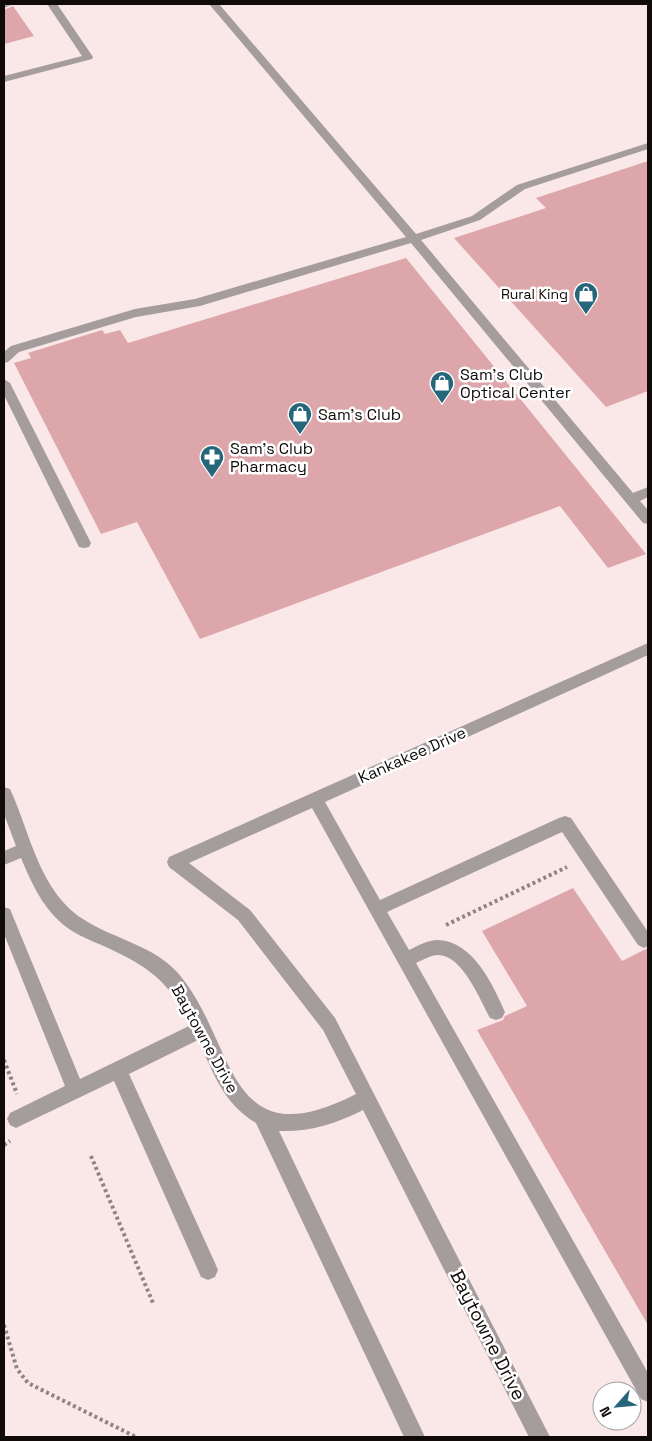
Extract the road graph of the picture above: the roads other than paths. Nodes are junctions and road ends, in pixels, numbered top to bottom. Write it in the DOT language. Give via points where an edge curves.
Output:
graph roads {
  1 [pos="8,4"];
  2 [pos="52,4"];
  3 [pos="214,4"];
  4 [pos="4,5"];
  5 [pos="4,79"];
  6 [pos="648,146"];
  7 [pos="413,238"];
  8 [pos="4,359"];
  9 [pos="4,383"];
  10 [pos="648,492"];
  11 [pos="631,499"];
  12 [pos="648,519"];
  13 [pos="84,543"];
  14 [pos="648,649"];
  15 [pos="4,794"];
  16 [pos="315,799"];
  17 [pos="26,849"];
  18 [pos="4,858"];
  19 [pos="175,862"];
  20 [pos="377,909"];
  21 [pos="4,914"];
  22 [pos="644,940"];
  23 [pos="405,960"];
  24 [pos="496,1012"];
  25 [pos="202,1030"];
  26 [pos="118,1070"];
  27 [pos="76,1090"];
  28 [pos="367,1098"];
  29 [pos="20,1117"];
  30 [pos="263,1118"];
  31 [pos="208,1270"];
  32 [pos="648,1392"];
  33 [pos="415,1437"];
  34 [pos="540,1437"];
  1 -- 4 [label="street"];
  2 -- 5 [label="street" via="88,57"];
  3 -- 7 [label="street"];
  6 -- 7 [label="street" via="520,187 476,218"];
  7 -- 8 [label="street" via="196,303 135,313 15,349"];
  7 -- 11 [label="street"];
  9 -- 13 [label="street"];
  10 -- 11 [label="street"];
  11 -- 12 [label="street"];
  14 -- 16 [label="street, Kankakee Drive"];
  15 -- 17 [label="street, Baytowne Drive"];
  16 -- 19 [label="street, Kankakee Drive"];
  16 -- 20 [label="street"];
  17 -- 18 [label="street"];
  17 -- 25 [label="street, Baytowne Drive" via="39,881 58,907 78,925 156,965 171,978"];
  19 -- 28 [label="street, Baytowne Drive" via="244,915 329,1024"];
  20 -- 22 [label="street" via="565,823"];
  20 -- 23 [label="street"];
  21 -- 27 [label="street"];
  23 -- 24 [label="street" via="441,947 465,959"];
  23 -- 32 [label="street"];
  25 -- 26 [label="street"];
  25 -- 30 [label="street, Baytowne Drive" via="231,1090 245,1107"];
  26 -- 27 [label="street"];
  26 -- 31 [label="street"];
  27 -- 29 [label="street"];
  28 -- 30 [label="street, Baytowne Drive" via="312,1121 287,1124"];
  28 -- 34 [label="street, Baytowne Drive"];
  30 -- 33 [label="street"];
}
